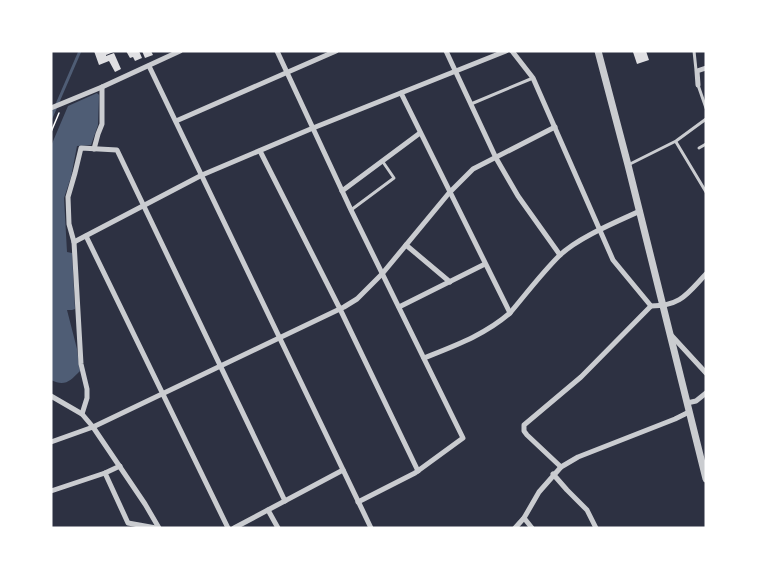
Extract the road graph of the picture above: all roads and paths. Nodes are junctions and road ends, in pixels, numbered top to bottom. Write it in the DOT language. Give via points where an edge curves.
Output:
graph roads {
  1 [pos="180,51"];
  2 [pos="277,51"];
  3 [pos="336,51"];
  4 [pos="446,51"];
  5 [pos="506,51"];
  6 [pos="512,51"];
  7 [pos="598,51"];
  8 [pos="694,51"];
  9 [pos="149,66"];
  10 [pos="706,68"];
  11 [pos="456,71"];
  12 [pos="697,71"];
  13 [pos="287,72"];
  14 [pos="533,78"];
  15 [pos="698,85"];
  16 [pos="102,87"];
  17 [pos="401,93"];
  18 [pos="63,104"];
  19 [pos="471,104"];
  20 [pos="51,108"];
  21 [pos="706,108"];
  22 [pos="706,119"];
  23 [pos="176,121"];
  24 [pos="555,127"];
  25 [pos="313,128"];
  26 [pos="51,132"];
  27 [pos="420,134"];
  28 [pos="676,141"];
  29 [pos="706,144"];
  30 [pos="699,148"];
  31 [pos="94,149"];
  32 [pos="260,151"];
  33 [pos="496,158"];
  34 [pos="383,162"];
  35 [pos="628,165"];
  36 [pos="202,175"];
  37 [pos="342,191"];
  38 [pos="706,192"];
  39 [pos="449,193"];
  40 [pos="143,206"];
  41 [pos="351,210"];
  42 [pos="640,211"];
  43 [pos="600,230"];
  44 [pos="86,236"];
  45 [pos="74,242"];
  46 [pos="406,244"];
  47 [pos="560,255"];
  48 [pos="485,264"];
  49 [pos="382,274"];
  50 [pos="706,274"];
  51 [pos="450,282"];
  52 [pos="651,306"];
  53 [pos="664,306"];
  54 [pos="399,307"];
  55 [pos="340,309"];
  56 [pos="510,313"];
  57 [pos="671,335"];
  58 [pos="280,337"];
  59 [pos="424,358"];
  60 [pos="220,366"];
  61 [pos="706,373"];
  62 [pos="706,393"];
  63 [pos="163,394"];
  64 [pos="51,396"];
  65 [pos="687,403"];
  66 [pos="689,412"];
  67 [pos="82,414"];
  68 [pos="93,427"];
  69 [pos="51,442"];
  70 [pos="120,466"];
  71 [pos="561,467"];
  72 [pos="343,470"];
  73 [pos="418,471"];
  74 [pos="105,473"];
  75 [pos="553,474"];
  76 [pos="706,479"];
  77 [pos="51,491"];
  78 [pos="285,501"];
  79 [pos="358,502"];
  80 [pos="268,510"];
  81 [pos="524,518"];
  82 [pos="158,528"];
  83 [pos="228,528"];
  84 [pos="234,528"];
  85 [pos="278,528"];
  86 [pos="371,528"];
  87 [pos="515,528"];
  88 [pos="532,528"];
  89 [pos="596,528"];
  1 -- 9 [label="street"];
  2 -- 13 [label="street"];
  3 -- 13 [label="street"];
  4 -- 11 [label="street"];
  5 -- 11 [label="street"];
  6 -- 14 [label="street"];
  7 -- 35 [label="street"];
  8 -- 12 [label="lane"];
  9 -- 16 [label="street"];
  9 -- 23 [label="street"];
  10 -- 12 [label="street"];
  11 -- 17 [label="street"];
  11 -- 19 [label="street"];
  12 -- 15 [label="street"];
  13 -- 23 [label="street"];
  13 -- 25 [label="street"];
  14 -- 19 [label="lane"];
  14 -- 24 [label="street"];
  15 -- 21 [label="lane"];
  16 -- 18 [label="street"];
  16 -- 31 [label="street" via="102,124"];
  17 -- 25 [label="street"];
  17 -- 27 [label="street"];
  18 -- 20 [label="street"];
  18 -- 26 [label="path"];
  19 -- 33 [label="street"];
  22 -- 28 [label="lane"];
  23 -- 36 [label="street"];
  24 -- 33 [label="street"];
  24 -- 43 [label="street"];
  25 -- 32 [label="street"];
  25 -- 37 [label="street"];
  27 -- 34 [label="street"];
  27 -- 39 [label="street"];
  28 -- 35 [label="lane"];
  28 -- 38 [label="lane"];
  29 -- 30 [label="lane"];
  31 -- 40 [label="street" via="117,150"];
  31 -- 45 [label="street" via="81,148 68,197"];
  32 -- 36 [label="street"];
  32 -- 55 [label="street"];
  33 -- 39 [label="street" via="473,170"];
  33 -- 47 [label="street"];
  34 -- 37 [label="street"];
  34 -- 41 [label="lane" via="394,178"];
  35 -- 42 [label="street"];
  36 -- 40 [label="street"];
  36 -- 58 [label="street"];
  37 -- 41 [label="street"];
  39 -- 46 [label="street"];
  39 -- 48 [label="street"];
  40 -- 44 [label="street"];
  40 -- 60 [label="street"];
  41 -- 49 [label="street"];
  42 -- 43 [label="street"];
  42 -- 53 [label="street"];
  43 -- 47 [label="street"];
  43 -- 52 [label="street" via="612,260"];
  44 -- 45 [label="street"];
  44 -- 63 [label="street"];
  45 -- 67 [label="street" via="81,363 87,389"];
  46 -- 49 [label="street"];
  46 -- 51 [label="street"];
  47 -- 56 [label="street"];
  48 -- 51 [label="street"];
  48 -- 56 [label="street"];
  49 -- 54 [label="street"];
  49 -- 55 [label="street"];
  50 -- 53 [label="street" via="686,296"];
  51 -- 54 [label="street"];
  52 -- 53 [label="street"];
  52 -- 71 [label="street" via="581,378 524,424 527,435"];
  53 -- 57 [label="street"];
  54 -- 59 [label="street"];
  55 -- 58 [label="street"];
  55 -- 73 [label="street"];
  56 -- 59 [label="street" via="485,332"];
  57 -- 61 [label="street"];
  57 -- 65 [label="street"];
  58 -- 60 [label="street"];
  58 -- 72 [label="street"];
  59 -- 73 [label="street" via="463,438"];
  60 -- 63 [label="street"];
  60 -- 78 [label="street"];
  62 -- 65 [label="street"];
  63 -- 68 [label="street"];
  63 -- 83 [label="street"];
  64 -- 67 [label="street"];
  65 -- 66 [label="street"];
  66 -- 71 [label="street"];
  66 -- 76 [label="street"];
  67 -- 68 [label="street"];
  68 -- 69 [label="street"];
  68 -- 70 [label="street"];
  70 -- 74 [label="street"];
  70 -- 82 [label="street"];
  71 -- 75 [label="street"];
  72 -- 78 [label="street"];
  72 -- 79 [label="street"];
  73 -- 79 [label="street"];
  74 -- 77 [label="street"];
  74 -- 82 [label="street" via="128,523"];
  75 -- 81 [label="street"];
  75 -- 89 [label="street" via="587,510"];
  78 -- 80 [label="street"];
  79 -- 86 [label="street"];
  80 -- 84 [label="street"];
  80 -- 85 [label="street"];
  81 -- 87 [label="street"];
  81 -- 88 [label="street"];
}
